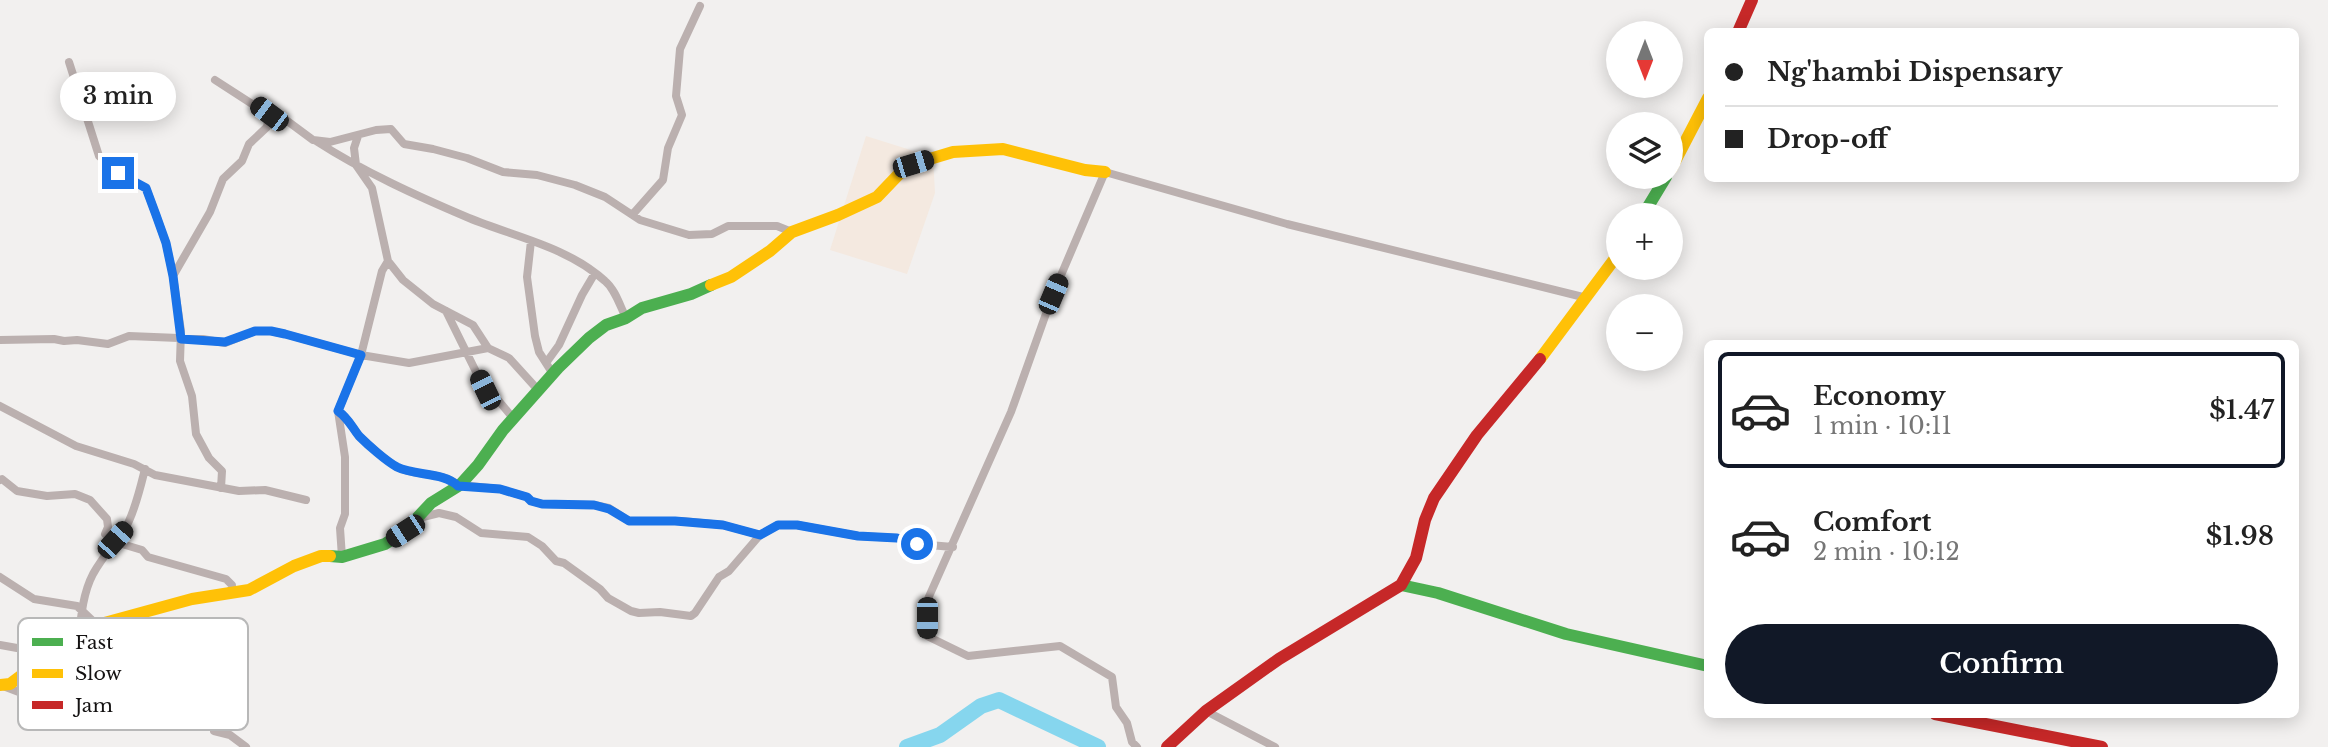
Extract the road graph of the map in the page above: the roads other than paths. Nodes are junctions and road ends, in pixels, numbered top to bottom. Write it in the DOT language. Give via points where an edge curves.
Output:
graph roads {
  1 [pos="1752,0"];
  2 [pos="700,6"];
  3 [pos="1740,28"];
  4 [pos="69,62"];
  5 [pos="215,79"];
  6 [pos="1704,107"];
  7 [pos="269,114"];
  8 [pos="358,136"];
  9 [pos="313,140"];
  10 [pos="1683,150"];
  11 [pos="356,165"];
  12 [pos="1105,172"];
  13 [pos="633,214"];
  14 [pos="792,232"];
  15 [pos="531,241"];
  16 [pos="388,261"];
  17 [pos="1606,271"];
  18 [pos="595,273"];
  19 [pos="173,276"];
  20 [pos="1587,298"];
  21 [pos="446,310"];
  22 [pos="626,318"];
  23 [pos="181,339"];
  24 [pos="0,340"];
  25 [pos="488,348"];
  26 [pos="467,353"];
  27 [pos="361,355"];
  28 [pos="550,368"];
  29 [pos="539,391"];
  30 [pos="0,406"];
  31 [pos="338,411"];
  32 [pos="513,418"];
  33 [pos="145,469"];
  34 [pos="0,480"];
  35 [pos="459,485"];
  36 [pos="221,488"];
  37 [pos="306,500"];
  38 [pos="419,517"];
  39 [pos="760,535"];
  40 [pos="115,540"];
  41 [pos="953,547"];
  42 [pos="342,557"];
  43 [pos="0,577"];
  44 [pos="1401,585"];
  45 [pos="231,593"];
  46 [pos="82,609"];
  47 [pos="81,618"];
  48 [pos="90,618"];
  49 [pos="123,618"];
  50 [pos="0,645"];
  51 [pos="18,648"];
  52 [pos="1704,665"];
  53 [pos="18,678"];
  54 [pos="2,686"];
  55 [pos="1206,711"];
  56 [pos="1955,718"];
  57 [pos="214,730"];
  58 [pos="246,747"];
  59 [pos="1137,747"];
  60 [pos="1167,747"];
  61 [pos="1275,747"];
  62 [pos="2102,747"];
  1 -- 3 [label="street"];
  2 -- 13 [label="street" via="680,50 676,96 682,115 668,148 663,180"];
  4 -- 19 [label="street" via="99,156 146,188"];
  5 -- 7 [label="street"];
  6 -- 10 [label="street"];
  7 -- 9 [label="street"];
  7 -- 19 [label="street" via="267,127 223,179 210,212"];
  8 -- 9 [label="street"];
  8 -- 11 [label="street"];
  8 -- 13 [label="street" via="391,129 404,144 503,172 575,185"];
  9 -- 11 [label="street"];
  11 -- 15 [label="street"];
  11 -- 16 [label="street" via="372,188"];
  12 -- 14 [label="street" via="1003,149 953,152 913,164 877,197"];
  12 -- 20 [label="street" via="1286,224"];
  12 -- 41 [label="street"];
  13 -- 14 [label="street" via="689,235 712,234 728,226 778,226"];
  14 -- 22 [label="street" via="731,277"];
  15 -- 18 [label="street" via="581,262"];
  15 -- 28 [label="street" via="530,298 539,352"];
  16 -- 21 [label="street" via="402,280"];
  16 -- 27 [label="street"];
  17 -- 20 [label="street"];
  18 -- 22 [label="street" via="608,283"];
  18 -- 28 [label="street"];
  19 -- 23 [label="street"];
  20 -- 44 [label="street" via="1448,476 1434,498 1416,558"];
  21 -- 25 [label="street" via="473,325"];
  21 -- 26 [label="street"];
  22 -- 28 [label="street" via="606,325"];
  23 -- 24 [label="street" via="129,337 108,344"];
  23 -- 27 [label="street" via="225,342 255,331 271,331"];
  23 -- 36 [label="street" via="180,361 192,396 197,434 222,471"];
  25 -- 26 [label="street"];
  25 -- 29 [label="street" via="509,358"];
  26 -- 27 [label="street" via="409,363"];
  26 -- 32 [label="street" via="485,390"];
  27 -- 31 [label="street"];
  28 -- 29 [label="street"];
  29 -- 32 [label="street"];
  30 -- 33 [label="street" via="76,446"];
  31 -- 35 [label="street" via="359,436 397,467 451,479"];
  31 -- 42 [label="street" via="345,457"];
  32 -- 35 [label="street"];
  33 -- 36 [label="street"];
  33 -- 40 [label="street" via="141,493 126,528"];
  34 -- 40 [label="street" via="17,491 75,494 90,500 107,519 105,534"];
  35 -- 38 [label="street"];
  35 -- 39 [label="street" via="500,489 542,504 594,505 629,521 723,525"];
  36 -- 37 [label="street" via="265,490"];
  38 -- 39 [label="street" via="439,513 456,517 481,533 528,537 608,598 639,614 691,616"];
  38 -- 42 [label="street" via="385,544"];
  39 -- 41 [label="street" via="778,525 797,525"];
  40 -- 45 [label="street" via="148,557 226,579 232,584"];
  40 -- 46 [label="street" via="92,575"];
  41 -- 59 [label="street" via="927,601 927,636 968,656 1060,646 1112,677 1116,707"];
  42 -- 45 [label="street" via="321,556 249,590"];
  43 -- 46 [label="street" via="34,599"];
  44 -- 52 [label="street" via="1566,634"];
  44 -- 55 [label="street" via="1279,659"];
  45 -- 49 [label="street"];
  46 -- 47 [label="street"];
  46 -- 48 [label="street"];
  50 -- 51 [label="street"];
  53 -- 54 [label="street"];
  55 -- 60 [label="street"];
  55 -- 61 [label="street"];
  56 -- 62 [label="street"];
  57 -- 58 [label="street"];
}
